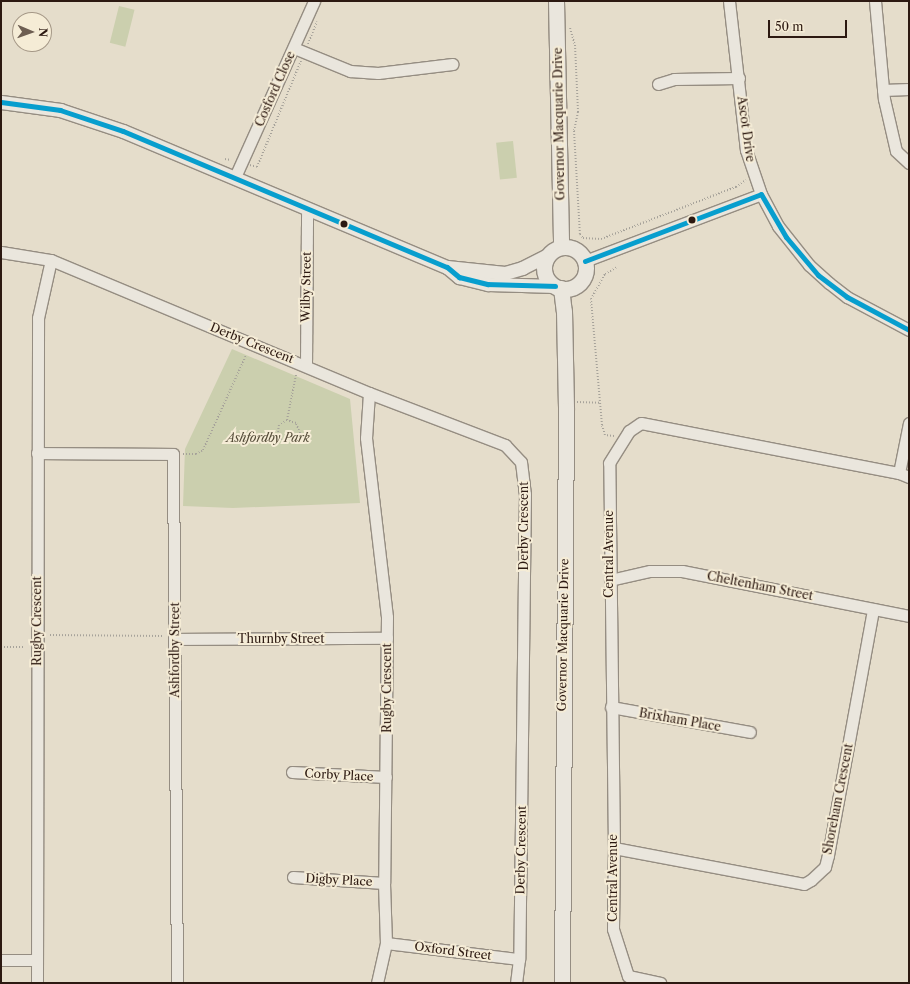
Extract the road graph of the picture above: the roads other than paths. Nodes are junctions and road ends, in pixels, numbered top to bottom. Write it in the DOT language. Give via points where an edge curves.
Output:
graph roads {
  1 [pos="314,1"];
  2 [pos="556,1"];
  3 [pos="729,1"];
  4 [pos="876,1"];
  5 [pos="294,48"];
  6 [pos="452,64"];
  7 [pos="739,78"];
  8 [pos="658,84"];
  9 [pos="909,89"];
  10 [pos="883,90"];
  11 [pos="1,102"];
  12 [pos="909,162"];
  13 [pos="235,177"];
  14 [pos="761,194"];
  15 [pos="307,208"];
  16 [pos="556,250"];
  17 [pos="1,252"];
  18 [pos="51,260"];
  19 [pos="585,261"];
  20 [pos="447,267"];
  21 [pos="558,287"];
  22 [pos="909,330"];
  23 [pos="306,365"];
  24 [pos="369,393"];
  25 [pos="909,423"];
  26 [pos="37,452"];
  27 [pos="904,475"];
  28 [pos="610,580"];
  29 [pos="873,609"];
  30 [pos="909,616"];
  31 [pos="387,638"];
  32 [pos="174,639"];
  33 [pos="611,707"];
  34 [pos="750,732"];
  35 [pos="292,772"];
  36 [pos="386,777"];
  37 [pos="614,848"];
  38 [pos="293,877"];
  39 [pos="384,883"];
  40 [pos="386,943"];
  41 [pos="519,959"];
  42 [pos="1,960"];
  43 [pos="37,960"];
  44 [pos="626,980"];
  45 [pos="37,983"];
  46 [pos="177,983"];
  47 [pos="377,983"];
  48 [pos="516,983"];
  49 [pos="562,983"];
  50 [pos="660,983"];
  1 -- 5 [label="street, Cosford Close"];
  2 -- 16 [label="main road, Governor Macquarie Drive"];
  3 -- 7 [label="street, Ascot Drive"];
  4 -- 10 [label="street"];
  5 -- 6 [label="street" via="350,71 378,73"];
  5 -- 13 [label="street, Cosford Close"];
  7 -- 8 [label="street" via="674,78"];
  7 -- 14 [label="street, Ascot Drive" via="746,150"];
  9 -- 10 [label="street"];
  10 -- 12 [label="street" via="896,151"];
  11 -- 13 [label="street" via="60,110 92,119"];
  13 -- 15 [label="street"];
  14 -- 19 [label="street"];
  14 -- 22 [label="street, Ascot Drive" via="786,237 818,275 847,297"];
  15 -- 20 [label="street"];
  15 -- 23 [label="street, Wilby Street"];
  16 -- 19 [label="main road" via="578,251"];
  16 -- 20 [label="street" via="522,268 505,273"];
  16 -- 21 [label="main road" via="546,259 545,271"];
  17 -- 18 [label="street, Derby Crescent"];
  18 -- 23 [label="street, Derby Crescent"];
  18 -- 26 [label="street, Rugby Crescent" via="38,318"];
  19 -- 21 [label="main road" via="585,273 579,284"];
  20 -- 21 [label="street" via="459,277 488,284"];
  21 -- 49 [label="main road, Governor Macquarie Drive" via="564,311 566,410"];
  23 -- 24 [label="street, Derby Crescent"];
  24 -- 31 [label="street, Rugby Crescent" via="366,438 387,617"];
  24 -- 41 [label="street, Derby Crescent" via="505,445 521,462 525,494"];
  25 -- 27 [label="street, Central Avenue"];
  26 -- 32 [label="street, Ashfordby Street" via="173,454"];
  26 -- 43 [label="street, Rugby Crescent"];
  27 -- 28 [label="street, Central Avenue" via="641,423 629,431 609,464"];
  28 -- 29 [label="street, Cheltenham Street" via="650,571 682,571"];
  28 -- 33 [label="street, Central Avenue"];
  29 -- 30 [label="street, Cheltenham Street"];
  29 -- 37 [label="street, Shoreham Crescent" via="828,854 824,867 811,880 804,884"];
  31 -- 32 [label="street, Thurnby Street"];
  31 -- 36 [label="street, Rugby Crescent"];
  32 -- 46 [label="street, Ashfordby Street"];
  33 -- 34 [label="street, Brixham Place"];
  33 -- 37 [label="street, Central Avenue"];
  35 -- 36 [label="street, Corby Place"];
  36 -- 39 [label="street, Rugby Crescent"];
  37 -- 44 [label="street, Central Avenue" via="613,929"];
  38 -- 39 [label="street, Digby Place"];
  39 -- 40 [label="street, Rugby Crescent"];
  40 -- 41 [label="street, Oxford Street"];
  40 -- 47 [label="street, Rugby Crescent"];
  41 -- 48 [label="street, Derby Crescent"];
  42 -- 43 [label="street"];
  43 -- 45 [label="street, Rugby Crescent"];
  44 -- 50 [label="street, Central Avenue"];
}
